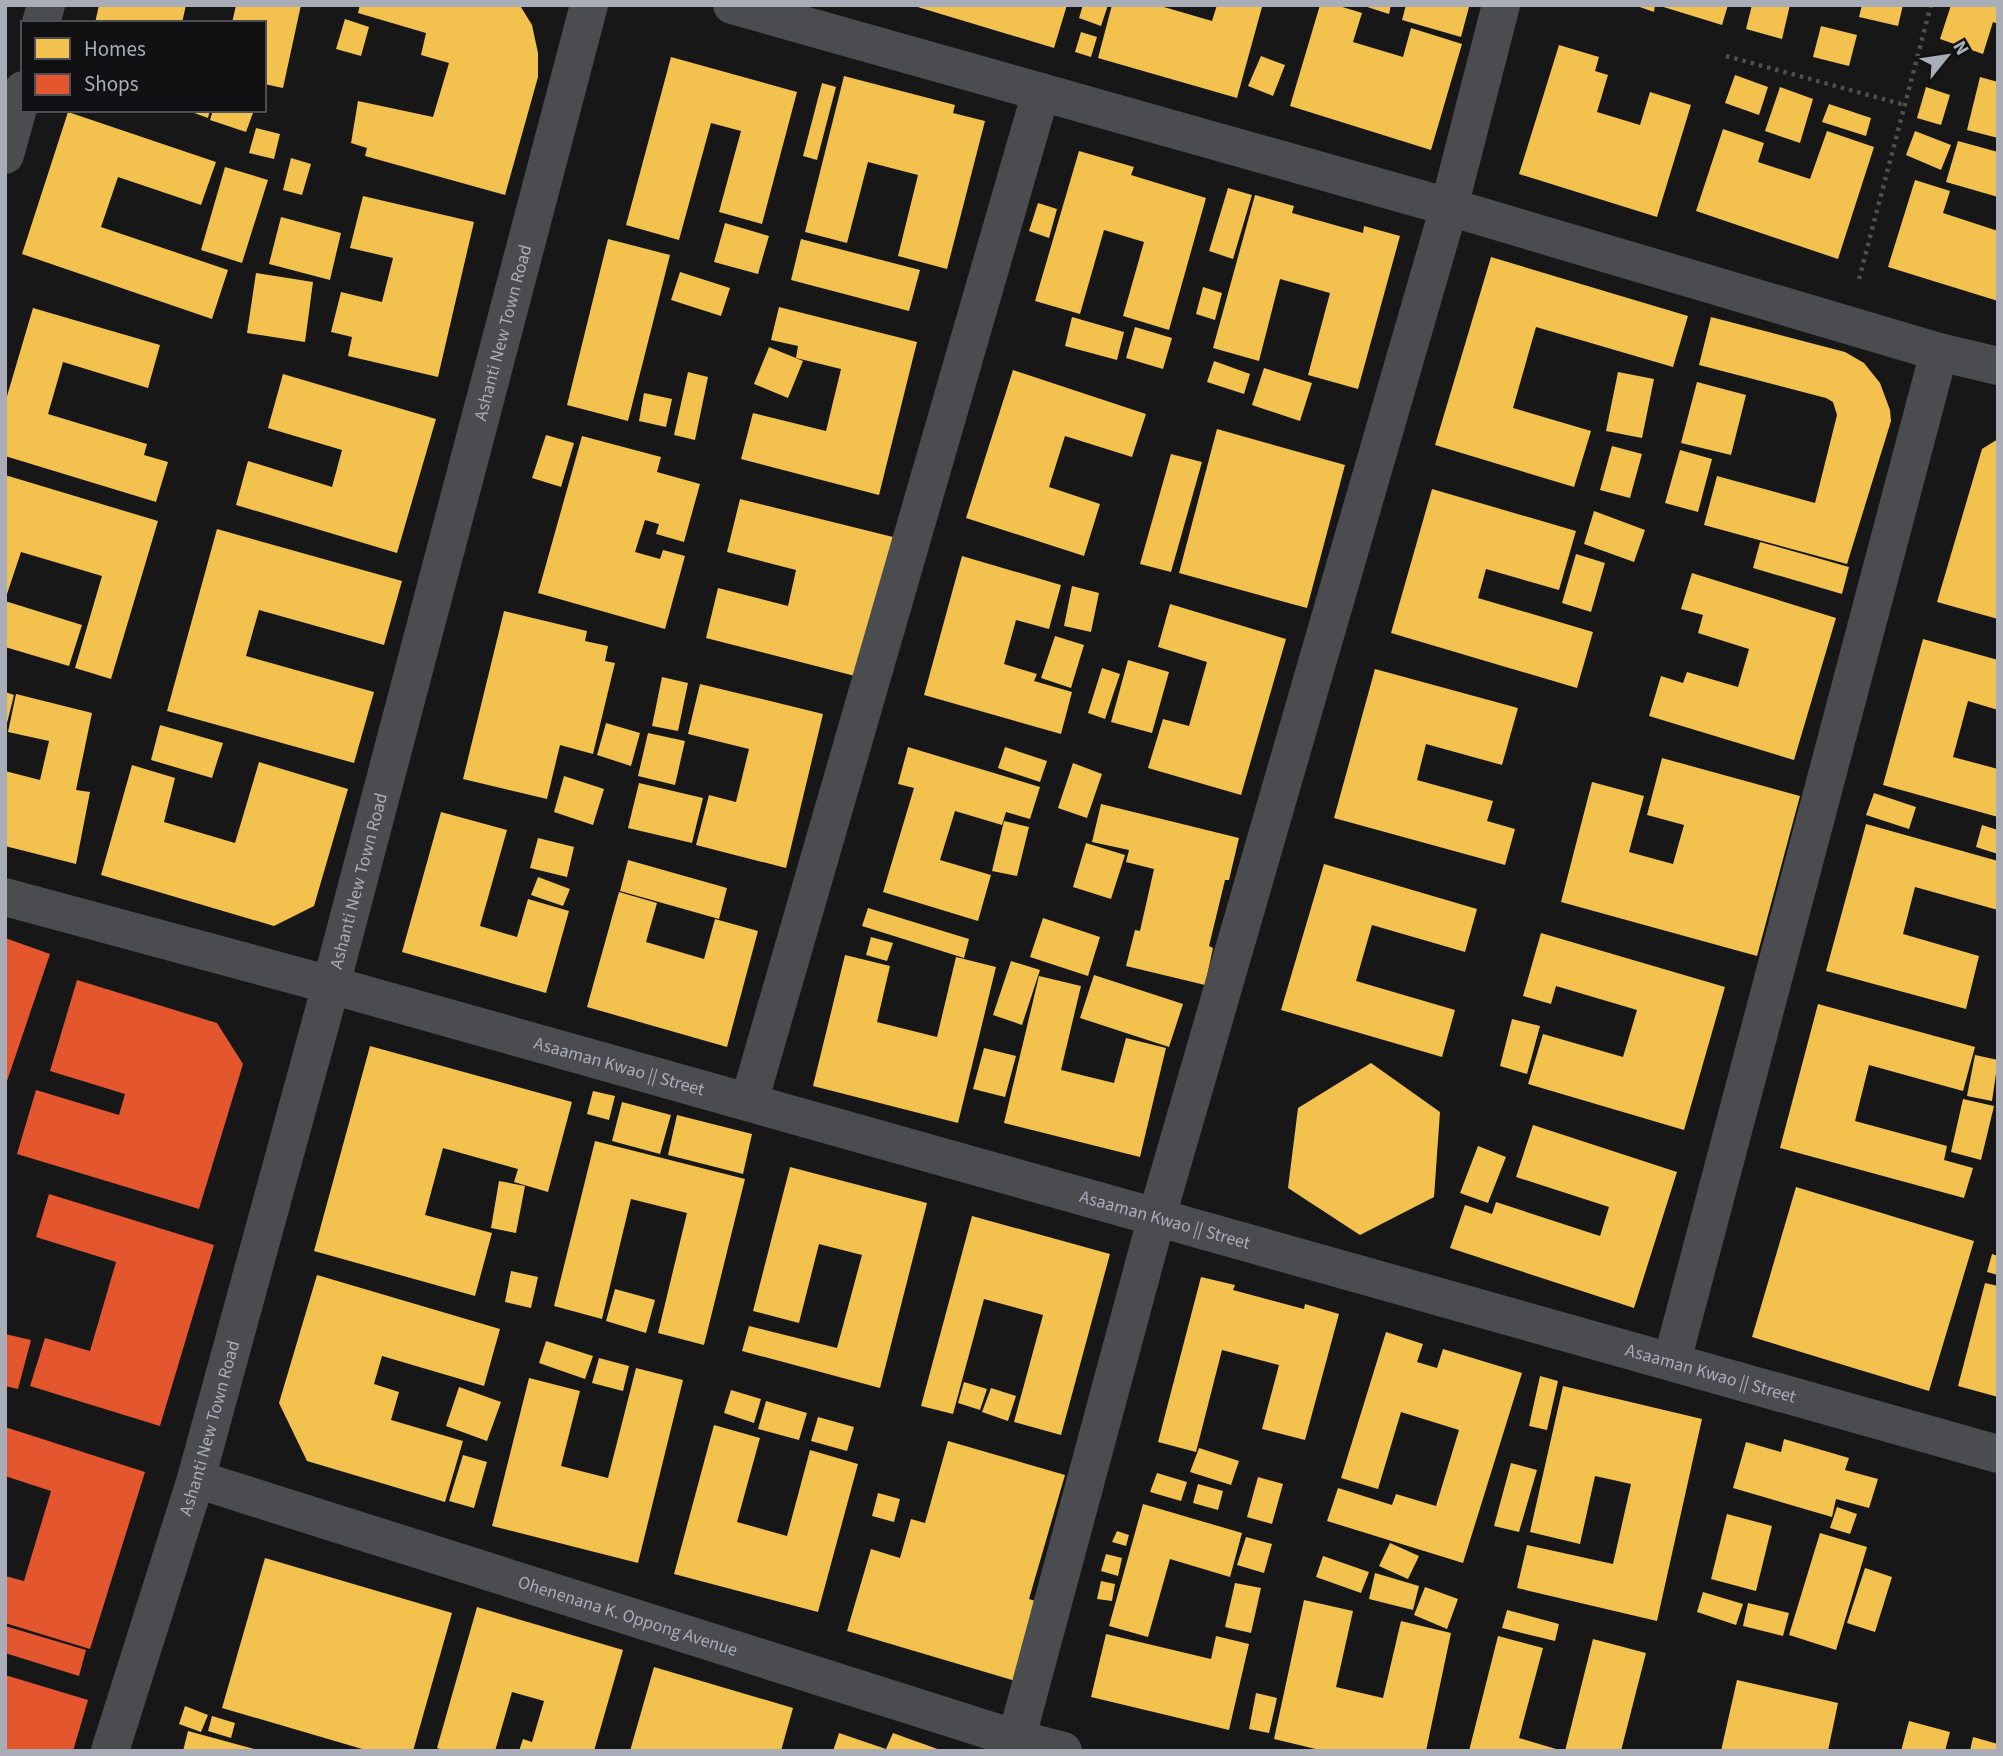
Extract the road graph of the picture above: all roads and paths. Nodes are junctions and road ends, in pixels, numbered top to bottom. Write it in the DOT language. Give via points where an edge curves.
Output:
graph roads {
  1 [pos="589,5"];
  2 [pos="732,5"];
  3 [pos="1501,5"];
  4 [pos="1931,5"];
  5 [pos="1726,56"];
  6 [pos="1041,92"];
  7 [pos="21,97"];
  8 [pos="1905,105"];
  9 [pos="5,155"];
  10 [pos="1449,206"];
  11 [pos="1847,324"];
  12 [pos="1939,352"];
  13 [pos="1998,366"];
  14 [pos="5,897"];
  15 [pos="331,985"];
  16 [pos="749,1102"];
  17 [pos="1157,1216"];
  18 [pos="1672,1361"];
  19 [pos="1998,1454"];
  20 [pos="196,1479"];
  21 [pos="1015,1745"];
  22 [pos="110,1751"];
  23 [pos="1063,1751"];
  1 -- 15 [label="street, Ashanti New Town Road"];
  2 -- 6 [label="street"];
  3 -- 10 [label="street"];
  4 -- 8 [label="path"];
  5 -- 8 [label="path"];
  6 -- 10 [label="street"];
  6 -- 16 [label="street"];
  7 -- 9 [label="street"];
  8 -- 11 [label="path"];
  10 -- 11 [label="street"];
  10 -- 17 [label="street"];
  11 -- 12 [label="street"];
  12 -- 13 [label="street"];
  12 -- 18 [label="street"];
  14 -- 15 [label="street, Asaaman Kwao || Street"];
  15 -- 16 [label="street, Asaaman Kwao || Street"];
  15 -- 20 [label="street, Ashanti New Town Road"];
  16 -- 17 [label="street, Asaaman Kwao || Street"];
  17 -- 18 [label="street, Asaaman Kwao || Street"];
  17 -- 21 [label="street"];
  18 -- 19 [label="street, Asaaman Kwao || Street"];
  20 -- 21 [label="street, Ohenenana K. Oppong Avenue"];
  20 -- 22 [label="street, Ashanti New Town Road"];
  21 -- 23 [label="street, Ohenenana K. Oppong Avenue"];
}
